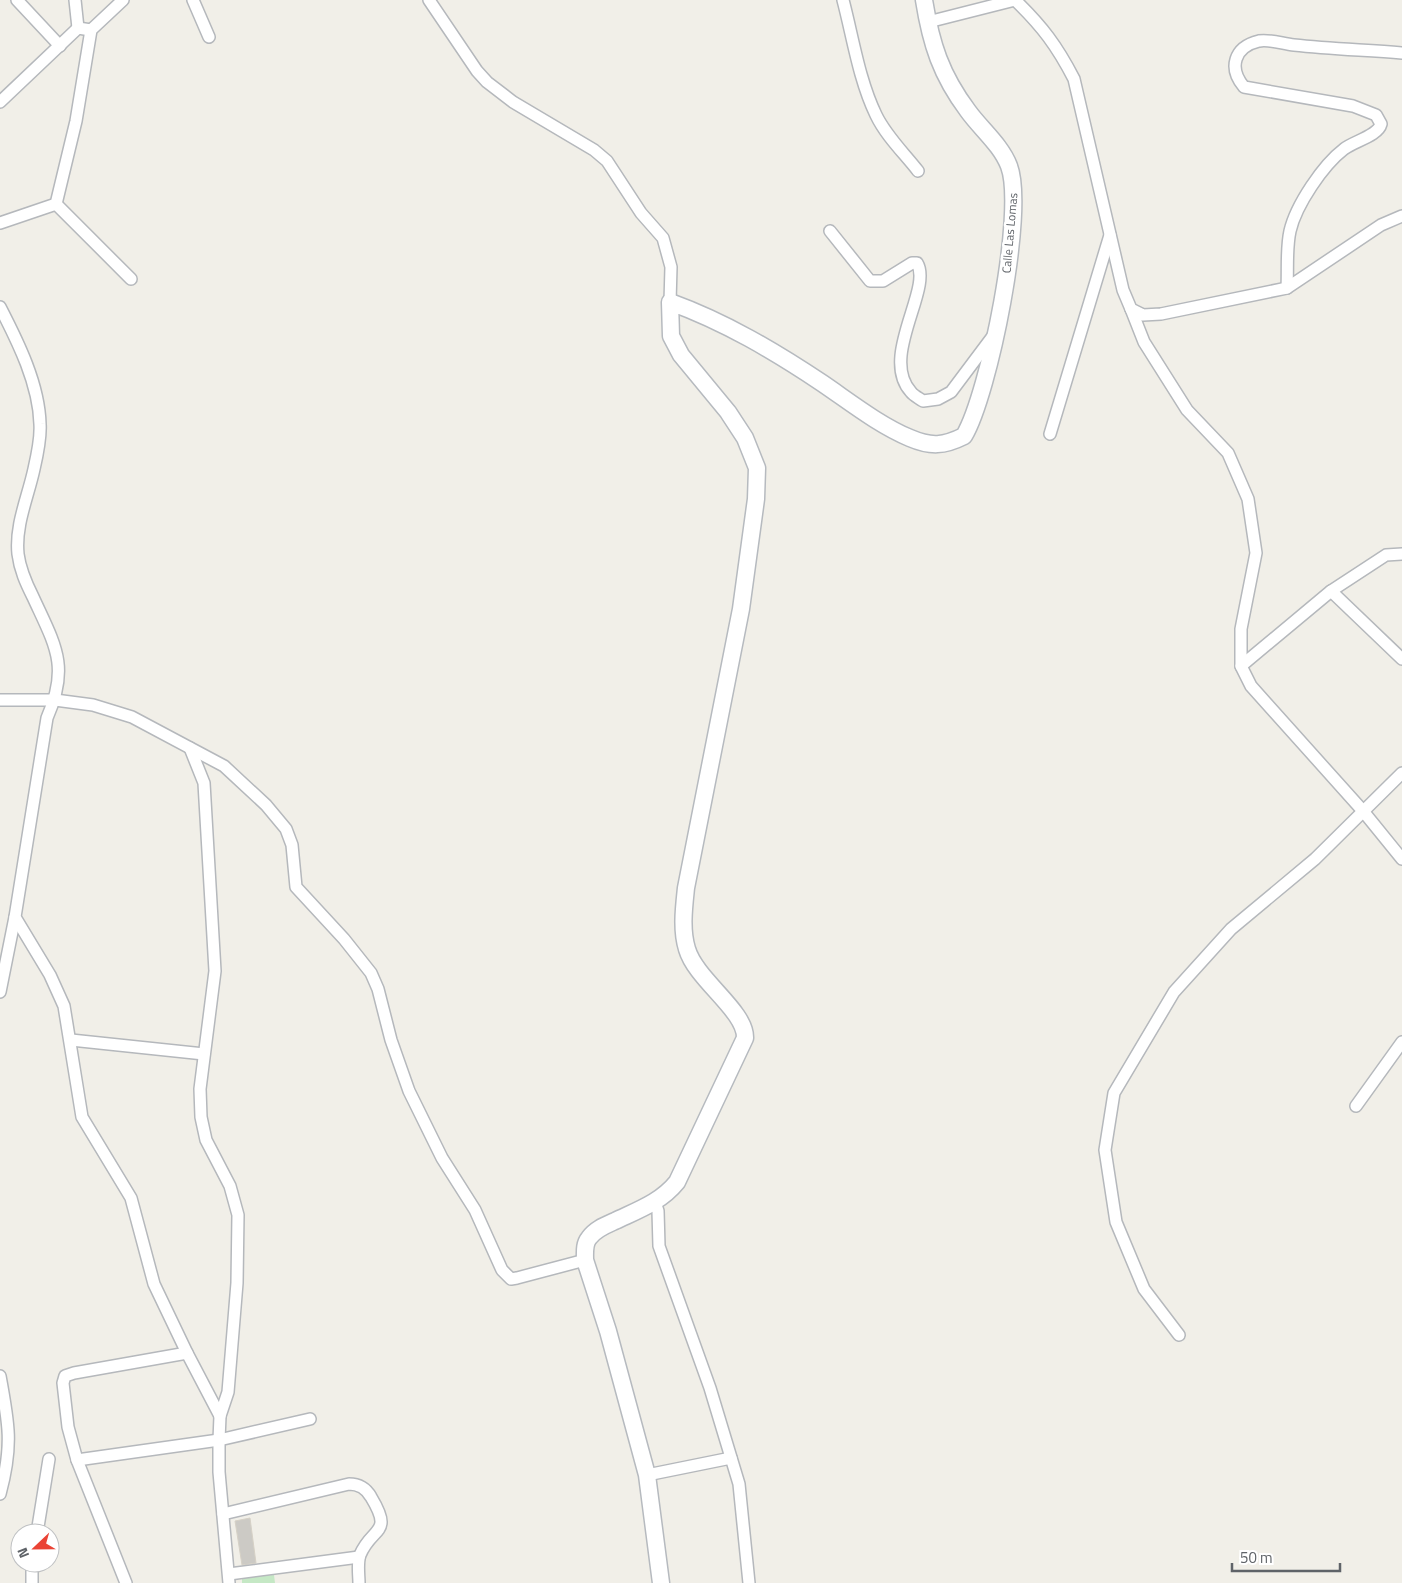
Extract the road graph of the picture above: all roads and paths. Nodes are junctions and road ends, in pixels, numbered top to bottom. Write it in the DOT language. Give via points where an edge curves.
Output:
graph roads {
  1 [pos="17,0"];
  2 [pos="75,0"];
  3 [pos="123,0"];
  4 [pos="193,0"];
  5 [pos="429,0"];
  6 [pos="843,0"];
  7 [pos="924,0"];
  8 [pos="1015,0"];
  9 [pos="928,22"];
  10 [pos="78,28"];
  11 [pos="91,30"];
  12 [pos="209,36"];
  13 [pos="60,46"];
  14 [pos="1402,53"];
  15 [pos="0,102"];
  16 [pos="918,171"];
  17 [pos="56,204"];
  18 [pos="1402,216"];
  19 [pos="0,223"];
  20 [pos="830,230"];
  21 [pos="1110,235"];
  22 [pos="131,279"];
  23 [pos="1288,288"];
  24 [pos="670,302"];
  25 [pos="0,307"];
  26 [pos="1131,309"];
  27 [pos="996,333"];
  28 [pos="1050,434"];
  29 [pos="1402,554"];
  30 [pos="1332,591"];
  31 [pos="1402,659"];
  32 [pos="1241,666"];
  33 [pos="0,700"];
  34 [pos="55,700"];
  35 [pos="190,748"];
  36 [pos="1402,773"];
  37 [pos="1363,811"];
  38 [pos="1402,858"];
  39 [pos="16,917"];
  40 [pos="0,992"];
  41 [pos="71,1040"];
  42 [pos="1402,1042"];
  43 [pos="204,1054"];
  44 [pos="1356,1106"];
  45 [pos="655,1202"];
  46 [pos="585,1260"];
  47 [pos="1179,1335"];
  48 [pos="187,1353"];
  49 [pos="0,1376"];
  50 [pos="220,1416"];
  51 [pos="310,1419"];
  52 [pos="220,1440"];
  53 [pos="731,1458"];
  54 [pos="49,1459"];
  55 [pos="76,1460"];
  56 [pos="4,1464"];
  57 [pos="647,1475"];
  58 [pos="0,1494"];
  59 [pos="223,1514"];
  60 [pos="39,1523"];
  61 [pos="359,1556"];
  62 [pos="229,1578"];
  63 [pos="126,1583"];
  64 [pos="359,1583"];
  65 [pos="661,1583"];
  66 [pos="749,1583"];
  1 -- 13 [label="street"];
  2 -- 10 [label="street"];
  3 -- 11 [label="street"];
  4 -- 12 [label="street"];
  5 -- 24 [label="street" via="487,82 513,102 594,150 606,161 641,213 663,238 671,267"];
  6 -- 16 [label="street" via="863,82 876,115 884,130"];
  7 -- 9 [label="street, Calle Las Lomas"];
  8 -- 9 [label="street"];
  8 -- 21 [label="street" via="1038,22 1062,55 1074,79"];
  9 -- 27 [label="street, Calle Las Lomas" via="938,62 948,82 999,148 1014,188 1005,287"];
  10 -- 11 [label="street"];
  10 -- 13 [label="street"];
  11 -- 17 [label="street" via="76,121"];
  13 -- 15 [label="street"];
  14 -- 23 [label="street" via="1262,41 1239,52 1235,64 1236,77 1244,87 1353,106 1376,115 1381,124 1377,131 1338,154 1301,204 1289,233"];
  17 -- 19 [label="street"];
  17 -- 22 [label="street"];
  18 -- 23 [label="street" via="1381,225"];
  20 -- 27 [label="street" via="870,281 883,281 912,263 917,263 920,268 901,354 902,374 910,392 923,401 938,399 952,392"];
  21 -- 26 [label="street" via="1126,302"];
  21 -- 28 [label="street"];
  23 -- 26 [label="street" via="1160,314 1143,315"];
  24 -- 27 [label="street, Calle Las Lomas" via="764,346 910,438 947,445 964,436 970,427"];
  24 -- 45 [label="street" via="671,336 681,355 732,418 745,438 757,468 756,499 740,609 686,888 684,913 686,943 691,958 704,978 740,1018 746,1032 677,1182"];
  25 -- 34 [label="street" via="16,337 34,389 40,425 34,468 18,531 18,554 22,576 56,646 60,673"];
  26 -- 32 [label="street" via="1144,342 1187,410 1228,454 1248,499 1256,553 1241,629"];
  29 -- 30 [label="street" via="1386,555"];
  30 -- 31 [label="street"];
  30 -- 32 [label="street"];
  32 -- 37 [label="street" via="1251,686"];
  33 -- 34 [label="street"];
  34 -- 35 [label="street" via="93,705 132,717"];
  34 -- 39 [label="street" via="47,718"];
  35 -- 43 [label="street" via="204,783 215,971"];
  35 -- 46 [label="street" via="224,766 286,829 292,845 296,887 370,973 378,989 409,1091 442,1158 475,1210 502,1270 511,1278 518,1278"];
  36 -- 37 [label="street"];
  37 -- 38 [label="street"];
  37 -- 47 [label="street" via="1315,858 1231,929 1174,992 1114,1093 1106,1150 1116,1222 1144,1289"];
  39 -- 40 [label="street"];
  39 -- 41 [label="street" via="64,1006"];
  41 -- 43 [label="street"];
  41 -- 48 [label="street" via="82,1117 131,1198 154,1284"];
  42 -- 44 [label="street"];
  43 -- 50 [label="street" via="201,1117 206,1140 230,1186 238,1215 237,1283 228,1392"];
  45 -- 46 [label="street" via="597,1230 588,1238 584,1248"];
  45 -- 53 [label="street" via="659,1246 710,1388"];
  46 -- 57 [label="street"];
  48 -- 50 [label="street"];
  48 -- 55 [label="street" via="65,1376 68,1427"];
  49 -- 56 [label="street" via="10,1437"];
  50 -- 52 [label="street"];
  51 -- 52 [label="street"];
  52 -- 55 [label="street"];
  52 -- 59 [label="street"];
  53 -- 57 [label="street"];
  53 -- 66 [label="street" via="739,1484"];
  54 -- 60 [label="street"];
  55 -- 63 [label="street"];
  56 -- 58 [label="street"];
  57 -- 65 [label="street"];
  59 -- 61 [label="street" via="356,1484 368,1491 381,1514 380,1527"];
  59 -- 62 [label="street"];
  61 -- 62 [label="street"];
  61 -- 64 [label="street"];
}
